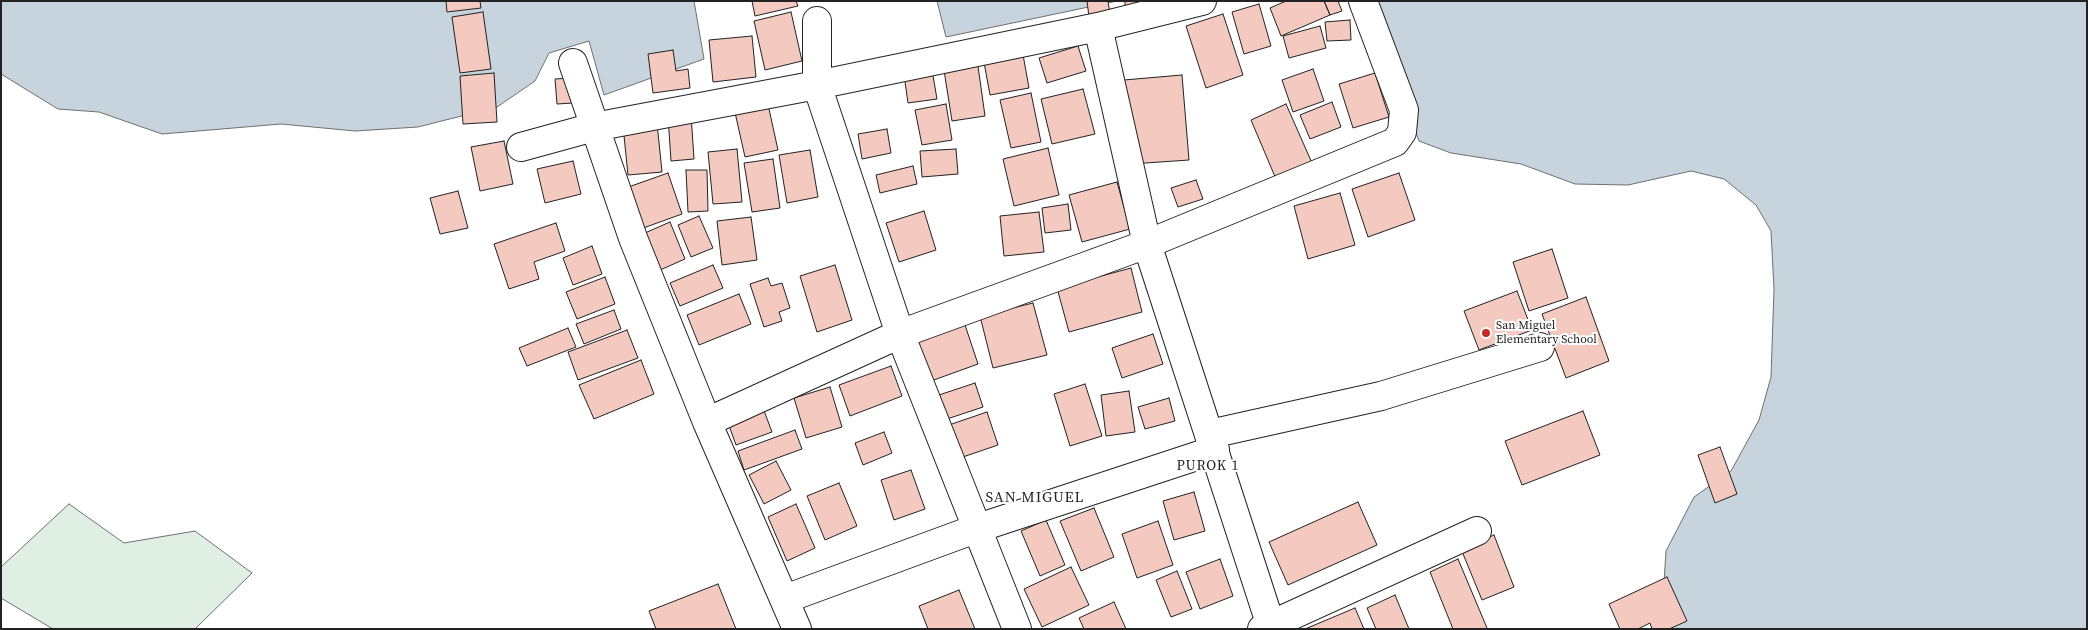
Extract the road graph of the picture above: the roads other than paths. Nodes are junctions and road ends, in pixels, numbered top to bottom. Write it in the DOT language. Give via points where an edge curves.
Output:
graph roads {
  1 [pos="1202,1"];
  2 [pos="1363,1"];
  3 [pos="817,21"];
  4 [pos="1098,28"];
  5 [pos="573,63"];
  6 [pos="817,85"];
  7 [pos="594,127"];
  8 [pos="521,147"];
  9 [pos="1147,244"];
  10 [pos="900,334"];
  11 [pos="1540,347"];
  12 [pos="708,422"];
  13 [pos="1213,442"];
  14 [pos="978,528"];
  15 [pos="1477,531"];
  16 [pos="785,599"];
  17 [pos="1268,628"];
  18 [pos="798,629"];
  19 [pos="1017,629"];
  1 -- 4 [label="street"];
  2 -- 9 [label="street" via="1404,110 1399,138"];
  3 -- 6 [label="street"];
  4 -- 6 [label="street"];
  4 -- 9 [label="street"];
  5 -- 7 [label="street"];
  6 -- 7 [label="street"];
  6 -- 10 [label="street"];
  7 -- 8 [label="street"];
  7 -- 12 [label="street" via="633,238"];
  9 -- 10 [label="street"];
  9 -- 13 [label="street"];
  10 -- 12 [label="street"];
  10 -- 14 [label="street"];
  11 -- 13 [label="street" via="1381,396"];
  12 -- 16 [label="street"];
  13 -- 14 [label="street"];
  13 -- 17 [label="street"];
  14 -- 16 [label="street"];
  14 -- 19 [label="street"];
  15 -- 17 [label="street"];
  16 -- 18 [label="street"];
}
